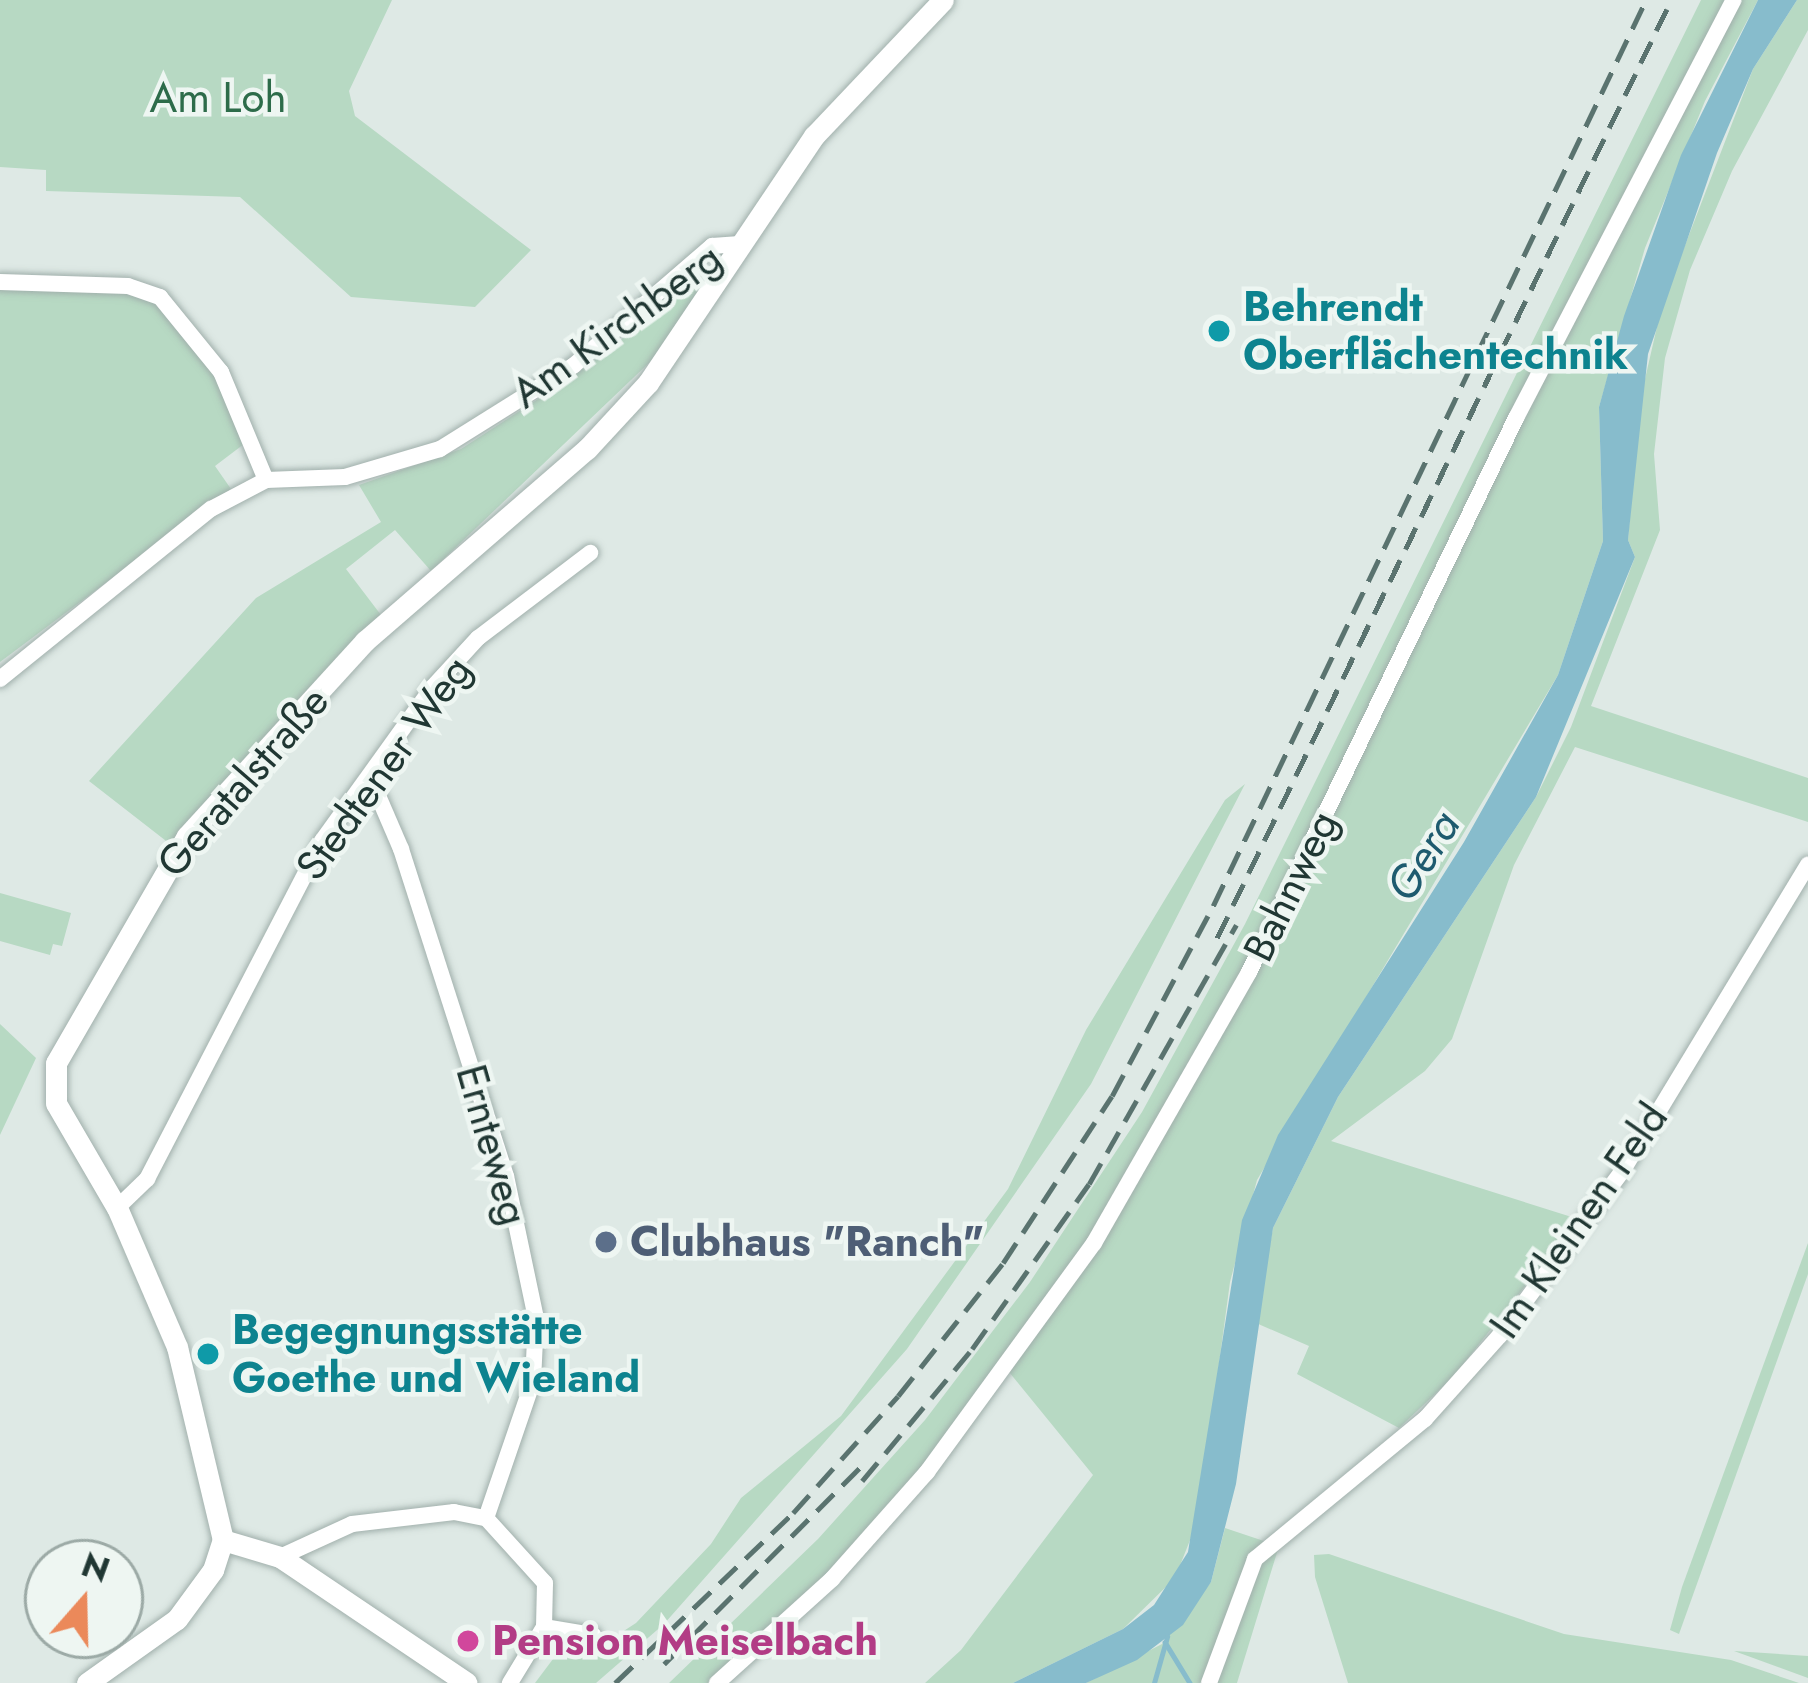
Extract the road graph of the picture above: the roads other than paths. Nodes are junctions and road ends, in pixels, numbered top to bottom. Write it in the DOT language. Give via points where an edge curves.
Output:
graph roads {
  1 [pos="943,0"];
  2 [pos="1734,0"];
  3 [pos="740,244"];
  4 [pos="0,282"];
  5 [pos="266,480"];
  6 [pos="590,553"];
  7 [pos="0,679"];
  8 [pos="370,777"];
  9 [pos="1808,865"];
  10 [pos="117,1208"];
  11 [pos="486,1518"];
  12 [pos="223,1540"];
  13 [pos="280,1557"];
  14 [pos="544,1627"];
  15 [pos="593,1635"];
  16 [pos="87,1683"];
  17 [pos="467,1683"];
  18 [pos="510,1683"];
  19 [pos="717,1683"];
  20 [pos="1209,1683"];
  1 -- 3 [label="street, Geratalstraße" via="814,136"];
  2 -- 19 [label="street, Bahnweg" via="1516,418 1239,993 1094,1243 927,1472 832,1579"];
  3 -- 5 [label="street, Am Kirchberg" via="712,246 573,366 440,449 362,474"];
  3 -- 10 [label="street, Geratalstraße" via="648,383 587,448 365,641 187,836 150,892 53,1082 72,1138"];
  4 -- 5 [label="street" via="128,286 160,297 221,372"];
  5 -- 7 [label="street, Am Kirchberg" via="178,532"];
  6 -- 8 [label="street, Stedtener Weg" via="478,638"];
  8 -- 10 [label="street, Stedtener Weg" via="322,841 147,1179"];
  8 -- 11 [label="street, Ernteweg" via="401,849 506,1176 536,1318 532,1381"];
  9 -- 20 [label="street, Im Kleinen Feld" via="1623,1170 1554,1267 1425,1419 1255,1559"];
  10 -- 12 [label="street, Geratalstraße" via="180,1357"];
  11 -- 13 [label="street" via="454,1512 352,1524"];
  11 -- 14 [label="street" via="539,1571"];
  12 -- 13 [label="street"];
  12 -- 16 [label="street" via="213,1570 177,1619"];
  13 -- 17 [label="street"];
  14 -- 15 [label="street"];
  14 -- 18 [label="street"];
}
